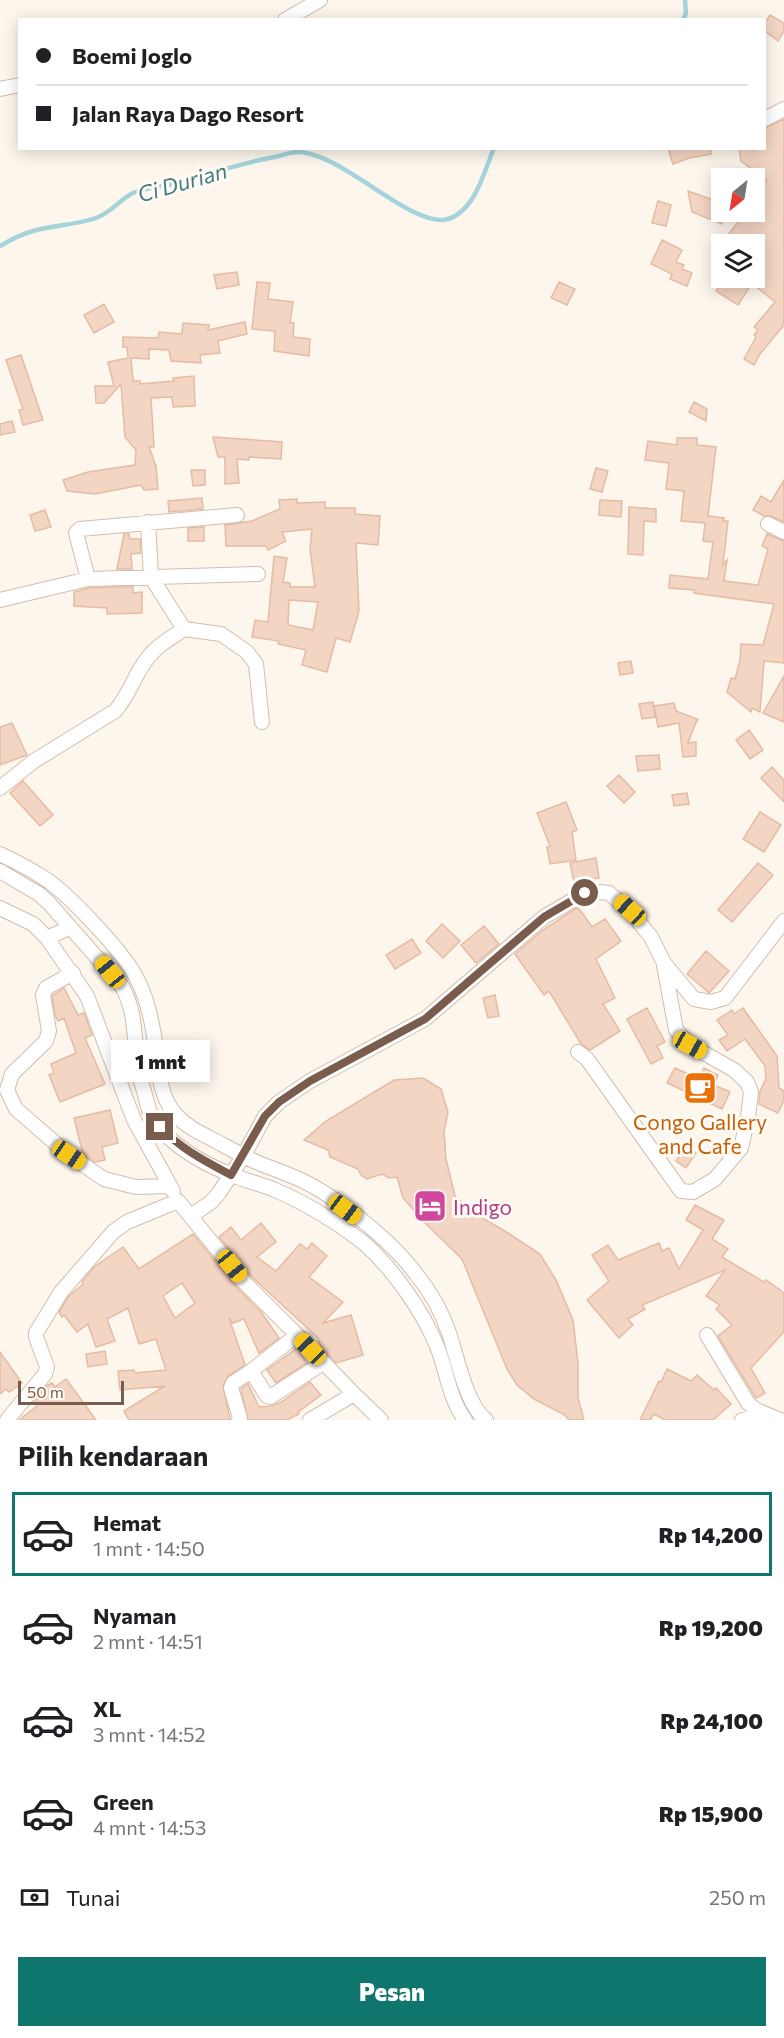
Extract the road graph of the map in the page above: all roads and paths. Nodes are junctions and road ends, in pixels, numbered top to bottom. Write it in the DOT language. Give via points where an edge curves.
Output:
graph roads {
  1 [pos="320,0"];
  2 [pos="288,18"];
  3 [pos="18,85"];
  4 [pos="0,89"];
  5 [pos="784,109"];
  6 [pos="766,118"];
  7 [pos="237,515"];
  8 [pos="148,522"];
  9 [pos="768,524"];
  10 [pos="784,532"];
  11 [pos="258,574"];
  12 [pos="151,577"];
  13 [pos="88,579"];
  14 [pos="0,600"];
  15 [pos="184,629"];
  16 [pos="262,722"];
  17 [pos="0,788"];
  18 [pos="0,854"];
  19 [pos="0,872"];
  20 [pos="0,908"];
  21 [pos="784,921"];
  22 [pos="69,928"];
  23 [pos="47,938"];
  24 [pos="114,948"];
  25 [pos="100,959"];
  26 [pos="664,963"];
  27 [pos="73,973"];
  28 [pos="135,975"];
  29 [pos="121,985"];
  30 [pos="578,1052"];
  31 [pos="244,1155"];
  32 [pos="231,1175"];
  33 [pos="170,1186"];
  34 [pos="178,1201"];
  35 [pos="190,1216"];
  36 [pos="297,1335"];
  37 [pos="707,1335"];
  38 [pos="323,1363"];
  39 [pos="251,1371"];
  40 [pos="354,1394"];
  41 [pos="766,1415"];
  42 [pos="7,1420"];
  43 [pos="239,1420"];
  44 [pos="309,1420"];
  45 [pos="381,1420"];
  46 [pos="465,1420"];
  47 [pos="486,1420"];
  48 [pos="742,1420"];
  49 [pos="780,1420"];
  1 -- 2 [label="street"];
  3 -- 4 [label="street"];
  5 -- 6 [label="street"];
  7 -- 8 [label="street"];
  8 -- 12 [label="street"];
  8 -- 13 [label="street" via="78,530"];
  9 -- 10 [label="street"];
  11 -- 12 [label="street"];
  12 -- 13 [label="street"];
  12 -- 15 [label="street"];
  13 -- 14 [label="street"];
  15 -- 16 [label="street" via="221,634 247,652 256,664"];
  15 -- 17 [label="street" via="146,659 115,711 34,761"];
  18 -- 24 [label="street" via="58,888"];
  19 -- 22 [label="street" via="39,894"];
  20 -- 23 [label="street" via="33,924"];
  21 -- 26 [label="street" via="725,998 711,1002 693,999"];
  22 -- 23 [label="street"];
  22 -- 25 [label="street"];
  23 -- 27 [label="street"];
  24 -- 25 [label="street"];
  24 -- 28 [label="street"];
  25 -- 29 [label="street"];
  26 -- 30 [label="street" via="676,1030 690,1045 734,1070 751,1092 741,1148 715,1179 693,1192 681,1191 587,1059"];
  26 -- 31 [label="street" via="651,937 616,897 585,893 544,917 425,1019 289,1094 265,1116"];
  27 -- 33 [label="street" via="87,996 134,1120"];
  27 -- 33 [label="street" via="45,988 49,1031 46,1041 12,1074 7,1090 16,1109 69,1155 104,1179 136,1187"];
  28 -- 29 [label="street"];
  28 -- 31 [label="street" via="152,1024 160,1080 168,1104 191,1128"];
  29 -- 32 [label="street" via="134,1015 138,1065 154,1121 180,1146"];
  31 -- 32 [label="street"];
  31 -- 47 [label="street" via="328,1196 404,1258 438,1308 468,1390 478,1413"];
  32 -- 35 [label="street" via="211,1202"];
  32 -- 46 [label="street" via="274,1189 321,1214 379,1257 428,1327 455,1404"];
  33 -- 34 [label="street"];
  34 -- 35 [label="street"];
  34 -- 42 [label="street" via="113,1232 68,1283 36,1333 47,1367 45,1374"];
  35 -- 36 [label="street" via="245,1283"];
  36 -- 38 [label="street"];
  36 -- 39 [label="street"];
  37 -- 41 [label="street" via="748,1403"];
  38 -- 39 [label="street" via="270,1397"];
  38 -- 40 [label="street"];
  39 -- 43 [label="street" via="231,1388"];
  40 -- 44 [label="street"];
  40 -- 45 [label="street"];
  41 -- 48 [label="street"];
  41 -- 49 [label="street"];
}
